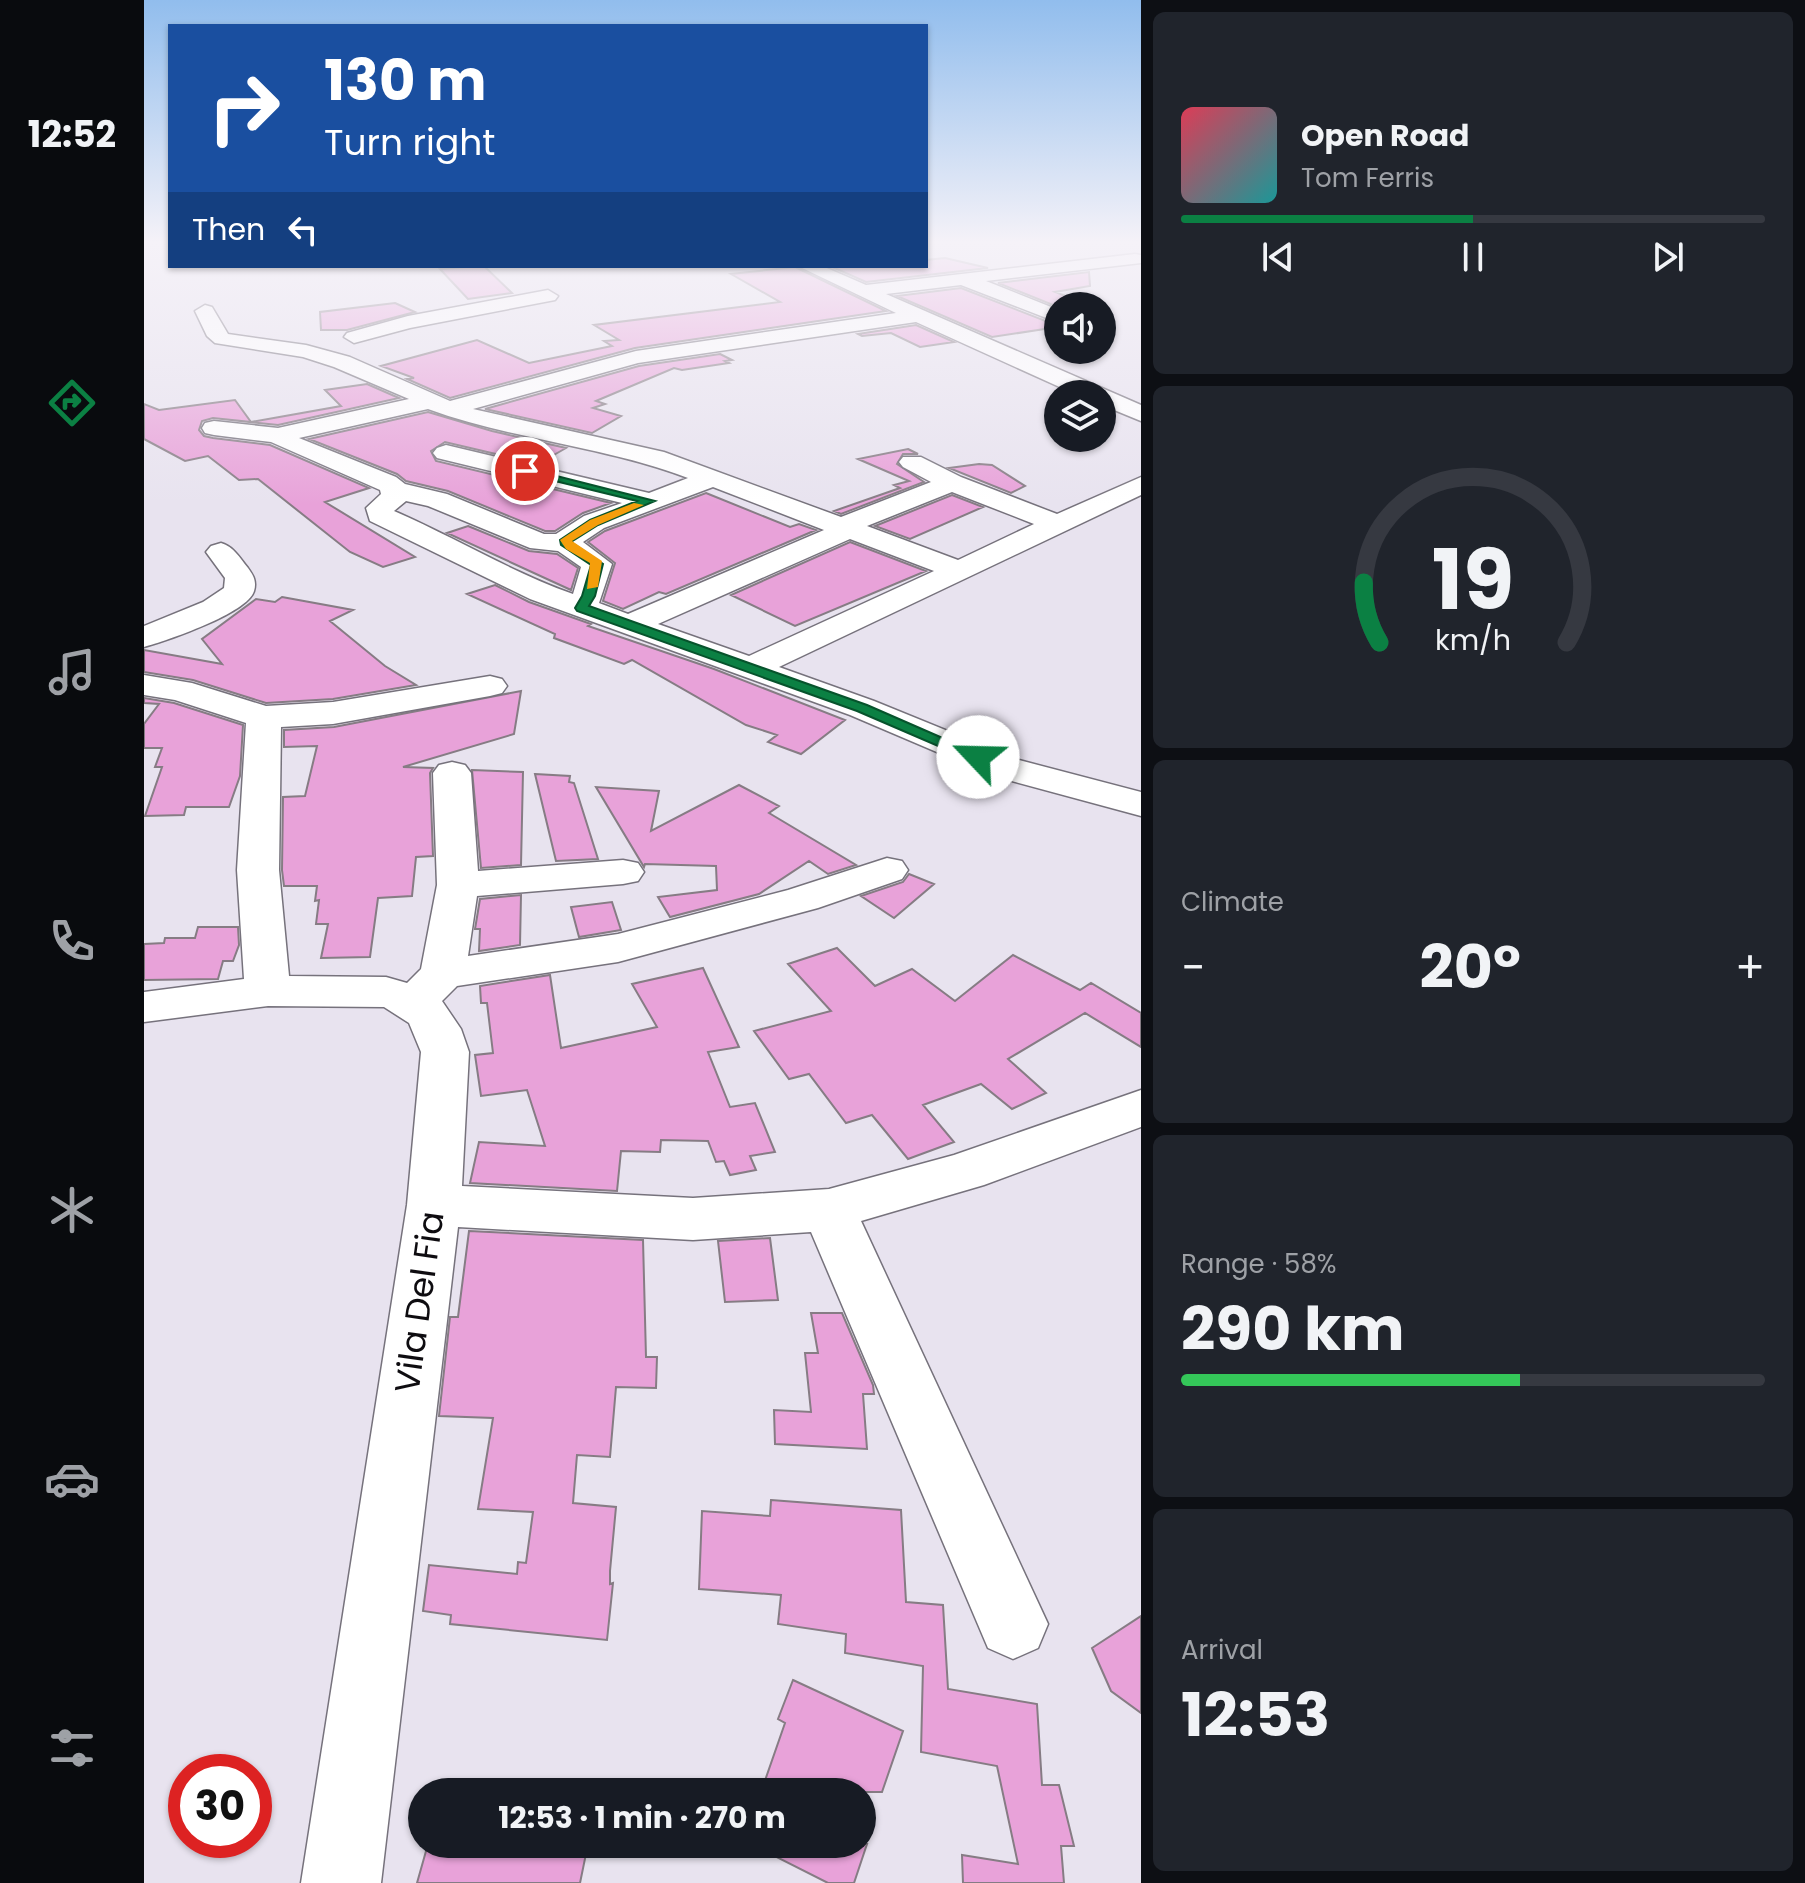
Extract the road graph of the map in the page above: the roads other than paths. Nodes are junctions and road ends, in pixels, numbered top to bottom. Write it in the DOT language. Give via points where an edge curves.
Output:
graph roads {
  1 [pos="214,329"];
  2 [pos="383,329"];
  3 [pos="796,329"];
  4 [pos="946,329"];
  5 [pos="354,337"];
  6 [pos="407,337"];
  7 [pos="306,351"];
  8 [pos="1062,380"];
  9 [pos="1116,398"];
  10 [pos="1141,399"];
  11 [pos="1116,403"];
  12 [pos="439,406"];
  13 [pos="1141,414"];
  14 [pos="214,428"];
  15 [pos="278,435"];
  16 [pos="446,453"];
  17 [pos="912,462"];
  18 [pos="714,478"];
  19 [pos="952,483"];
  20 [pos="1141,485"];
  21 [pos="395,490"];
  22 [pos="649,501"];
  23 [pos="1055,523"];
  24 [pos="843,528"];
  25 [pos="565,543"];
  26 [pos="221,552"];
  27 [pos="956,569"];
  28 [pos="581,608"];
  29 [pos="631,624"];
  30 [pos="144,637"];
  31 [pos="752,667"];
  32 [pos="144,685"];
  33 [pos="490,686"];
  34 [pos="264,717"];
  35 [pos="452,773"];
  36 [pos="1141,804"];
  37 [pos="887,870"];
  38 [pos="623,872"];
  39 [pos="458,885"];
  40 [pos="429,988"];
  41 [pos="268,991"];
  42 [pos="144,1007"];
  43 [pos="1141,1108"];
  44 [pos="434,1205"];
  45 [pos="829,1210"];
  46 [pos="1013,1624"];
  47 [pos="341,1883"];
  1 -- 7 [label="street" via="222,339"];
  2 -- 5 [label="street"];
  3 -- 12 [label="street" via="636,357"];
  4 -- 8 [label="street"];
  5 -- 6 [label="street"];
  5 -- 7 [label="street"];
  7 -- 12 [label="street" via="374,373"];
  9 -- 10 [label="street"];
  11 -- 13 [label="street"];
  12 -- 15 [label="street"];
  12 -- 18 [label="street" via="498,425 642,454"];
  14 -- 15 [label="street"];
  15 -- 21 [label="street"];
  16 -- 22 [label="street"];
  17 -- 19 [label="street"];
  18 -- 22 [label="street"];
  18 -- 24 [label="street"];
  19 -- 23 [label="street"];
  19 -- 24 [label="street"];
  20 -- 23 [label="street"];
  21 -- 25 [label="street" via="437,500 540,542"];
  21 -- 28 [label="street" via="380,515 509,580"];
  22 -- 25 [label="street" via="594,522"];
  23 -- 27 [label="street"];
  24 -- 27 [label="street"];
  24 -- 29 [label="street"];
  25 -- 28 [label="street" via="597,564"];
  26 -- 30 [label="street" via="240,578 239,592 214,609"];
  27 -- 31 [label="street"];
  28 -- 29 [label="street"];
  29 -- 31 [label="street"];
  31 -- 36 [label="street" via="1006,768"];
  32 -- 34 [label="street" via="205,696"];
  33 -- 34 [label="street" via="333,713"];
  34 -- 41 [label="street" via="258,870"];
  35 -- 39 [label="street"];
  37 -- 40 [label="street" via="803,899 618,948"];
  38 -- 39 [label="street"];
  39 -- 40 [label="street"];
  40 -- 41 [label="street"];
  40 -- 44 [label="street, Vila Del Fia" via="445,1052"];
  41 -- 42 [label="street"];
  43 -- 45 [label="street" via="965,1171"];
  44 -- 45 [label="street" via="693,1219"];
  44 -- 47 [label="street, Vila Del Fia"];
  45 -- 46 [label="street"];
}
